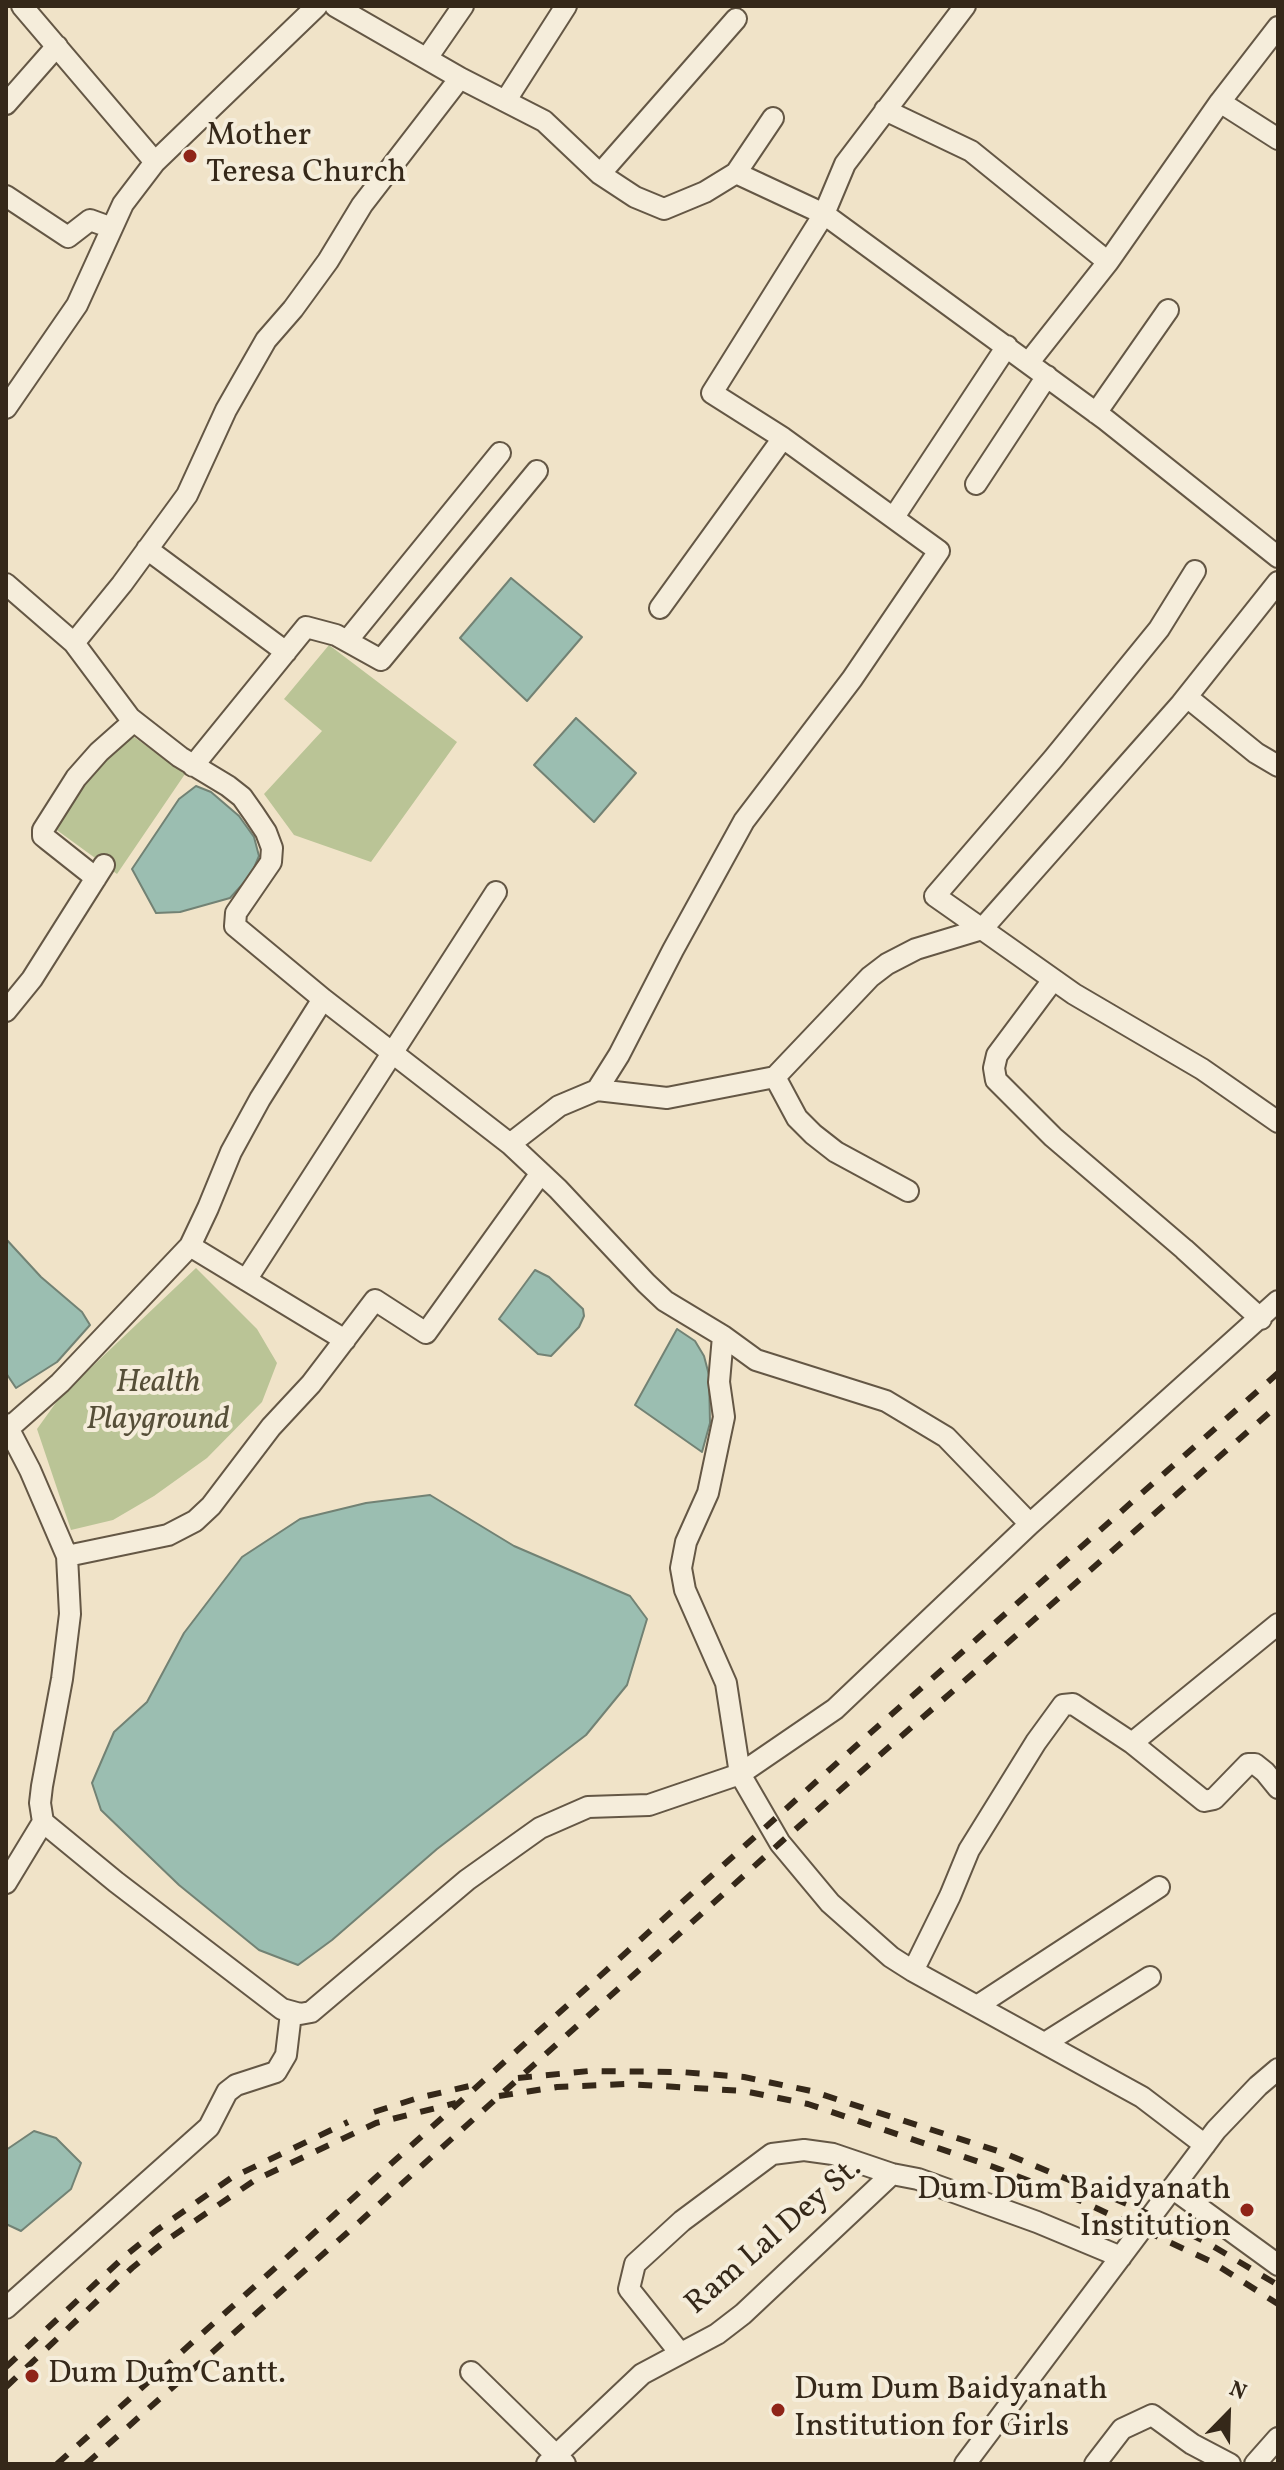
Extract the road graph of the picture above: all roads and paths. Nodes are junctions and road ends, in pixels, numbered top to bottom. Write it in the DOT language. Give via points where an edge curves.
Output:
graph roads {
  1 [pos="317,6"];
  2 [pos="335,6"];
  3 [pos="463,6"];
  4 [pos="566,6"];
  5 [pos="965,6"];
  6 [pos="34,11"];
  7 [pos="736,19"];
  8 [pos="1278,27"];
  9 [pos="57,46"];
  10 [pos="427,58"];
  11 [pos="460,78"];
  12 [pos="506,100"];
  13 [pos="1220,102"];
  14 [pos="6,104"];
  15 [pos="885,110"];
  16 [pos="773,118"];
  17 [pos="1278,139"];
  18 [pos="155,162"];
  19 [pos="736,173"];
  20 [pos="600,174"];
  21 [pos="6,196"];
  22 [pos="824,214"];
  23 [pos="112,228"];
  24 [pos="1108,262"];
  25 [pos="1168,310"];
  26 [pos="1007,346"];
  27 [pos="1029,362"];
  28 [pos="1047,376"];
  29 [pos="6,408"];
  30 [pos="1096,413"];
  31 [pos="783,438"];
  32 [pos="500,453"];
  33 [pos="537,471"];
  34 [pos="976,484"];
  35 [pos="894,517"];
  36 [pos="147,549"];
  37 [pos="1278,557"];
  38 [pos="1195,571"];
  39 [pos="1278,582"];
  40 [pos="6,584"];
  41 [pos="660,608"];
  42 [pos="347,641"];
  43 [pos="74,643"];
  44 [pos="286,652"];
  45 [pos="1187,697"];
  46 [pos="134,721"];
  47 [pos="193,766"];
  48 [pos="1278,766"];
  49 [pos="496,892"];
  50 [pos="982,929"];
  51 [pos="1053,980"];
  52 [pos="323,999"];
  53 [pos="6,1011"];
  54 [pos="392,1052"];
  55 [pos="775,1077"];
  56 [pos="597,1090"];
  57 [pos="1278,1122"];
  58 [pos="510,1144"];
  59 [pos="541,1173"];
  60 [pos="908,1191"];
  61 [pos="190,1246"];
  62 [pos="246,1280"];
  63 [pos="1278,1301"];
  64 [pos="1261,1319"];
  65 [pos="723,1336"];
  66 [pos="345,1340"];
  67 [pos="7,1426"];
  68 [pos="1030,1524"];
  69 [pos="67,1556"];
  70 [pos="1278,1624"];
  71 [pos="1132,1743"];
  72 [pos="740,1774"];
  73 [pos="1278,1788"];
  74 [pos="43,1822"];
  75 [pos="6,1883"];
  76 [pos="1159,1887"];
  77 [pos="913,1971"];
  78 [pos="1150,1977"];
  79 [pos="977,2006"];
  80 [pos="291,2013"];
  81 [pos="1045,2043"];
  82 [pos="1278,2069"];
  83 [pos="1205,2145"];
  84 [pos="892,2174"];
  85 [pos="1172,2188"];
  86 [pos="1121,2257"];
  87 [pos="1278,2265"];
  88 [pos="6,2308"];
  89 [pos="680,2353"];
  90 [pos="471,2372"];
  91 [pos="1278,2438"];
  92 [pos="556,2461"];
  93 [pos="965,2464"];
  94 [pos="1095,2464"];
  95 [pos="1230,2464"];
  96 [pos="1255,2464"];
  1 -- 18 [label="street"];
  2 -- 10 [label="street"];
  3 -- 10 [label="street"];
  4 -- 12 [label="street"];
  5 -- 15 [label="street"];
  6 -- 9 [label="street"];
  7 -- 20 [label="street"];
  8 -- 13 [label="street"];
  9 -- 14 [label="street"];
  9 -- 18 [label="street"];
  10 -- 11 [label="street"];
  11 -- 12 [label="street"];
  11 -- 36 [label="street" via="266,340 187,495"];
  12 -- 20 [label="street" via="544,121"];
  13 -- 17 [label="street"];
  13 -- 24 [label="street"];
  15 -- 22 [label="street" via="845,164"];
  15 -- 24 [label="street" via="971,151"];
  16 -- 19 [label="street"];
  18 -- 23 [label="street"];
  19 -- 20 [label="street" via="664,209"];
  19 -- 22 [label="street"];
  21 -- 23 [label="street" via="68,237 90,220"];
  22 -- 26 [label="street"];
  22 -- 31 [label="street" via="712,393"];
  23 -- 29 [label="street" via="77,305"];
  24 -- 27 [label="street"];
  25 -- 30 [label="street"];
  26 -- 27 [label="street"];
  26 -- 35 [label="street"];
  27 -- 28 [label="street"];
  28 -- 30 [label="street"];
  28 -- 34 [label="street"];
  30 -- 37 [label="street"];
  31 -- 35 [label="street"];
  31 -- 41 [label="street"];
  32 -- 42 [label="street"];
  33 -- 42 [label="street" via="381,660"];
  35 -- 56 [label="street" via="939,551 852,679 744,821"];
  36 -- 43 [label="street"];
  36 -- 44 [label="street"];
  38 -- 50 [label="street" via="1159,629 935,896"];
  39 -- 45 [label="street"];
  40 -- 43 [label="street"];
  42 -- 44 [label="street" via="306,627"];
  43 -- 46 [label="street"];
  44 -- 47 [label="street"];
  45 -- 48 [label="street"];
  45 -- 50 [label="street"];
  46 -- 47 [label="street"];
  46 -- 53 [label="street" via="76,778 43,830 48,840 100,871"];
  47 -- 52 [label="street" via="242,797 272,848 271,862 236,913 235,926"];
  49 -- 54 [label="street"];
  50 -- 51 [label="street"];
  50 -- 55 [label="street" via="916,949 887,964"];
  51 -- 57 [label="street" via="1202,1069"];
  51 -- 64 [label="street" via="997,1055 996,1080 1053,1137"];
  52 -- 54 [label="street"];
  52 -- 61 [label="street" via="231,1152"];
  54 -- 58 [label="street"];
  54 -- 62 [label="street"];
  55 -- 56 [label="street" via="667,1098"];
  55 -- 60 [label="street" via="797,1118 813,1134"];
  56 -- 58 [label="street" via="559,1106"];
  58 -- 59 [label="street"];
  59 -- 65 [label="street" via="665,1301"];
  59 -- 66 [label="street" via="426,1333 375,1300"];
  61 -- 62 [label="street"];
  61 -- 67 [label="street" via="60,1383"];
  62 -- 66 [label="street"];
  63 -- 64 [label="street"];
  64 -- 68 [label="street"];
  65 -- 68 [label="street" via="756,1360 886,1401 946,1437"];
  65 -- 72 [label="street" via="719,1382 724,1417 708,1493 686,1542 681,1568 685,1590 726,1683"];
  66 -- 69 [label="street" via="195,1521 168,1535"];
  67 -- 69 [label="street"];
  68 -- 72 [label="street" via="835,1709"];
  69 -- 74 [label="street" via="70,1614 42,1786"];
  70 -- 71 [label="street"];
  71 -- 73 [label="street" via="1204,1801 1214,1799 1248,1764 1265,1772"];
  71 -- 77 [label="street" via="1073,1704 1063,1705 969,1850"];
  72 -- 77 [label="street" via="780,1843 830,1903"];
  72 -- 80 [label="street" via="649,1805 588,1807 540,1828 467,1880 311,2012"];
  74 -- 75 [label="street"];
  74 -- 80 [label="street"];
  76 -- 79 [label="street"];
  77 -- 79 [label="street"];
  78 -- 81 [label="street"];
  79 -- 81 [label="street"];
  80 -- 88 [label="street" via="286,2055 276,2072 227,2092 209,2127"];
  81 -- 83 [label="street" via="1142,2097"];
  82 -- 83 [label="street"];
  83 -- 85 [label="street"];
  84 -- 86 [label="street" via="1037,2222"];
  84 -- 89 [label="street, Ram Lal Dey St." via="743,2314"];
  84 -- 89 [label="street" via="833,2154 772,2154 682,2221 635,2264 629,2289"];
  85 -- 86 [label="street"];
  85 -- 87 [label="street"];
  86 -- 93 [label="street"];
  89 -- 92 [label="street, Ram Lal Dey St." via="642,2374"];
  90 -- 92 [label="street"];
  91 -- 96 [label="street"];
  94 -- 95 [label="street" via="1122,2429 1152,2415"];
}
